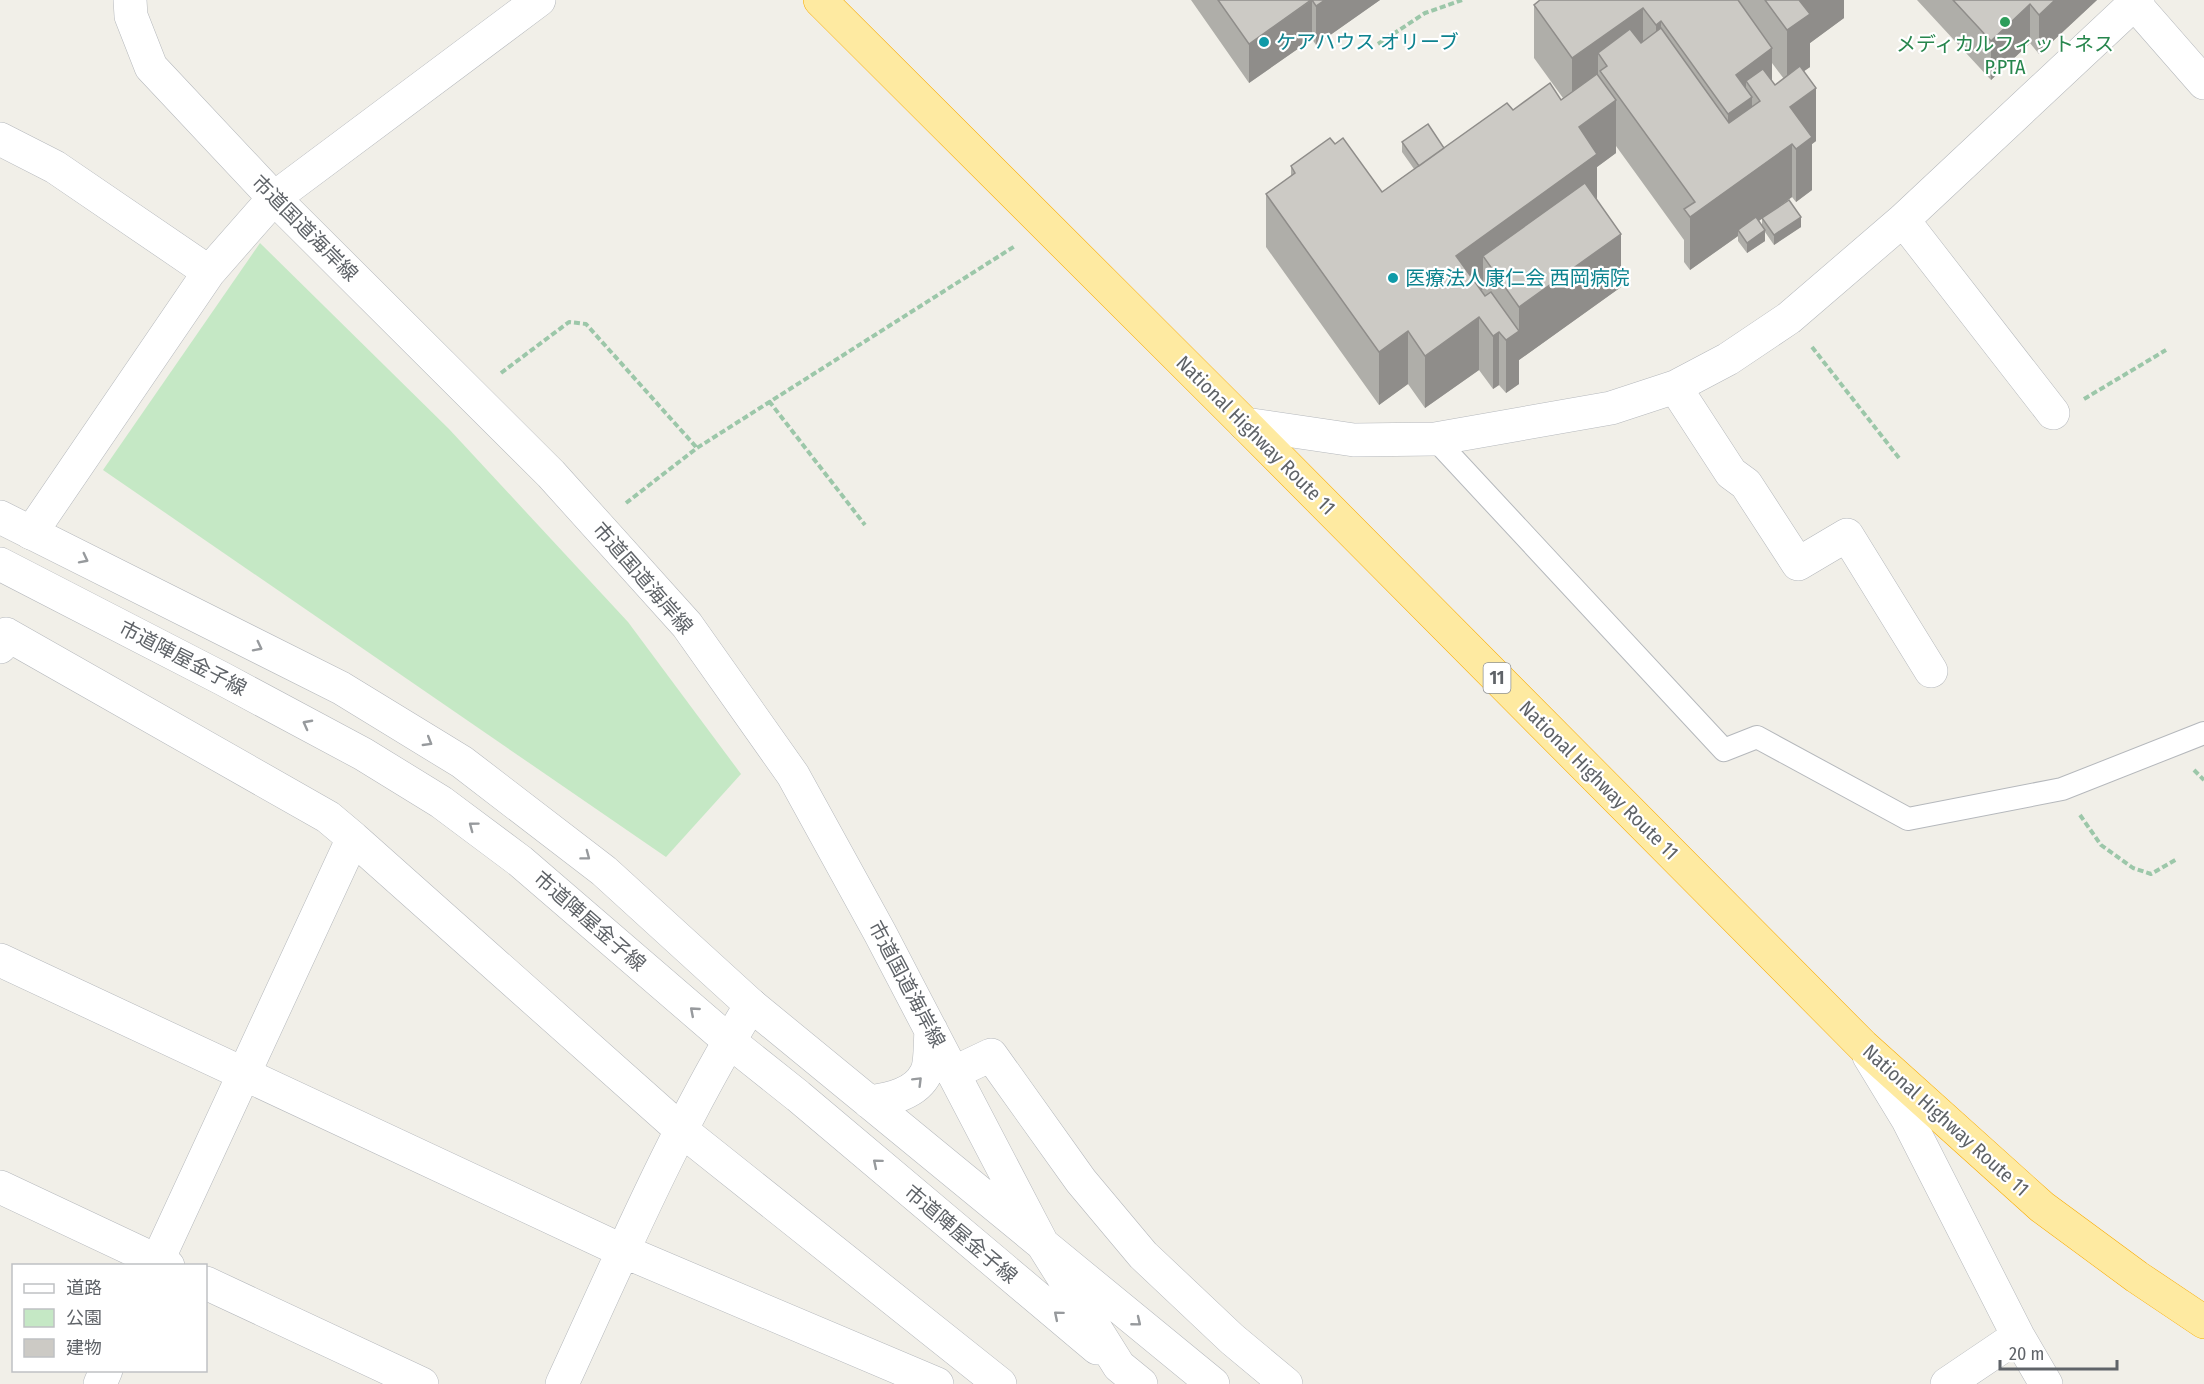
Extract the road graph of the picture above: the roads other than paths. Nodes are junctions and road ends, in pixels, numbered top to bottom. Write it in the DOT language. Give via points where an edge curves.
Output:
graph roads {
  1 [pos="539,0"];
  2 [pos="820,0"];
  3 [pos="2136,2"];
  4 [pos="126,5"];
  5 [pos="2204,84"];
  6 [pos="0,139"];
  7 [pos="274,198"];
  8 [pos="1903,220"];
  9 [pos="209,272"];
  10 [pos="1675,387"];
  11 [pos="2054,413"];
  12 [pos="1245,424"];
  13 [pos="1435,439"];
  14 [pos="0,517"];
  15 [pos="31,533"];
  16 [pos="0,564"];
  17 [pos="0,647"];
  18 [pos="1931,671"];
  19 [pos="2204,733"];
  20 [pos="353,838"];
  21 [pos="0,960"];
  22 [pos="751,1005"];
  23 [pos="931,1030"];
  24 [pos="729,1041"];
  25 [pos="1863,1046"];
  26 [pos="953,1073"];
  27 [pos="243,1075"];
  28 [pos="870,1102"];
  29 [pos="680,1129"];
  30 [pos="0,1187"];
  31 [pos="1043,1245"];
  32 [pos="624,1251"];
  33 [pos="160,1264"];
  34 [pos="207,1283"];
  35 [pos="2204,1322"];
  36 [pos="2018,1336"];
  37 [pos="1130,1375"];
  38 [pos="422,1384"];
  39 [pos="562,1384"];
  40 [pos="937,1384"];
  41 [pos="1000,1384"];
  42 [pos="1213,1384"];
  43 [pos="1286,1384"];
  44 [pos="1947,1384"];
  45 [pos="2046,1384"];
  1 -- 7 [label="street"];
  2 -- 12 [label="highway, National Highway Route 11 / 11"];
  3 -- 5 [label="street"];
  3 -- 8 [label="street"];
  4 -- 7 [label="street, 市道国道海岸線" via="151,68"];
  6 -- 9 [label="street" via="55,167"];
  7 -- 9 [label="street"];
  7 -- 23 [label="street, 市道国道海岸線" via="551,474 687,625 793,775"];
  8 -- 10 [label="street" via="1789,318 1728,359"];
  8 -- 11 [label="street"];
  9 -- 15 [label="street"];
  10 -- 13 [label="street" via="1611,408"];
  10 -- 18 [label="street" via="1731,473 1746,484 1798,564 1847,535"];
  12 -- 13 [label="street" via="1354,440"];
  12 -- 25 [label="highway, National Highway Route 11 / 11"];
  13 -- 19 [label="lane" via="1724,750 1757,737 1908,819 2062,789"];
  14 -- 15 [label="street"];
  15 -- 22 [label="street, one-way" via="341,688 462,762 604,871"];
  24 -- 16 [label="street, 市道陣屋金子線, one-way" via="520,861 441,802 353,748"];
  17 -- 20 [label="street" via="6,634 328,817"];
  20 -- 27 [label="street"];
  20 -- 29 [label="street"];
  21 -- 27 [label="street"];
  22 -- 24 [label="street"];
  22 -- 28 [label="street"];
  23 -- 26 [label="street, 市道国道海岸線"];
  28 -- 23 [label="street, one-way" via="894,1099 914,1087 927,1072"];
  24 -- 29 [label="street"];
  37 -- 24 [label="street, 市道陣屋金子線, one-way"];
  25 -- 35 [label="highway, National Highway Route 11 / 11" via="2042,1207"];
  25 -- 36 [label="street" via="1908,1120"];
  26 -- 31 [label="street, 市道国道海岸線"];
  26 -- 43 [label="street" via="991,1055 1081,1180 1143,1255"];
  27 -- 32 [label="street"];
  27 -- 33 [label="street"];
  28 -- 31 [label="street"];
  29 -- 32 [label="street"];
  29 -- 41 [label="street"];
  30 -- 33 [label="street"];
  31 -- 37 [label="street, 市道国道海岸線"];
  31 -- 42 [label="street, 市道国道海岸線, one-way"];
  32 -- 39 [label="street"];
  32 -- 40 [label="street"];
  34 -- 38 [label="street"];
  36 -- 44 [label="street"];
  36 -- 45 [label="street"];
}
